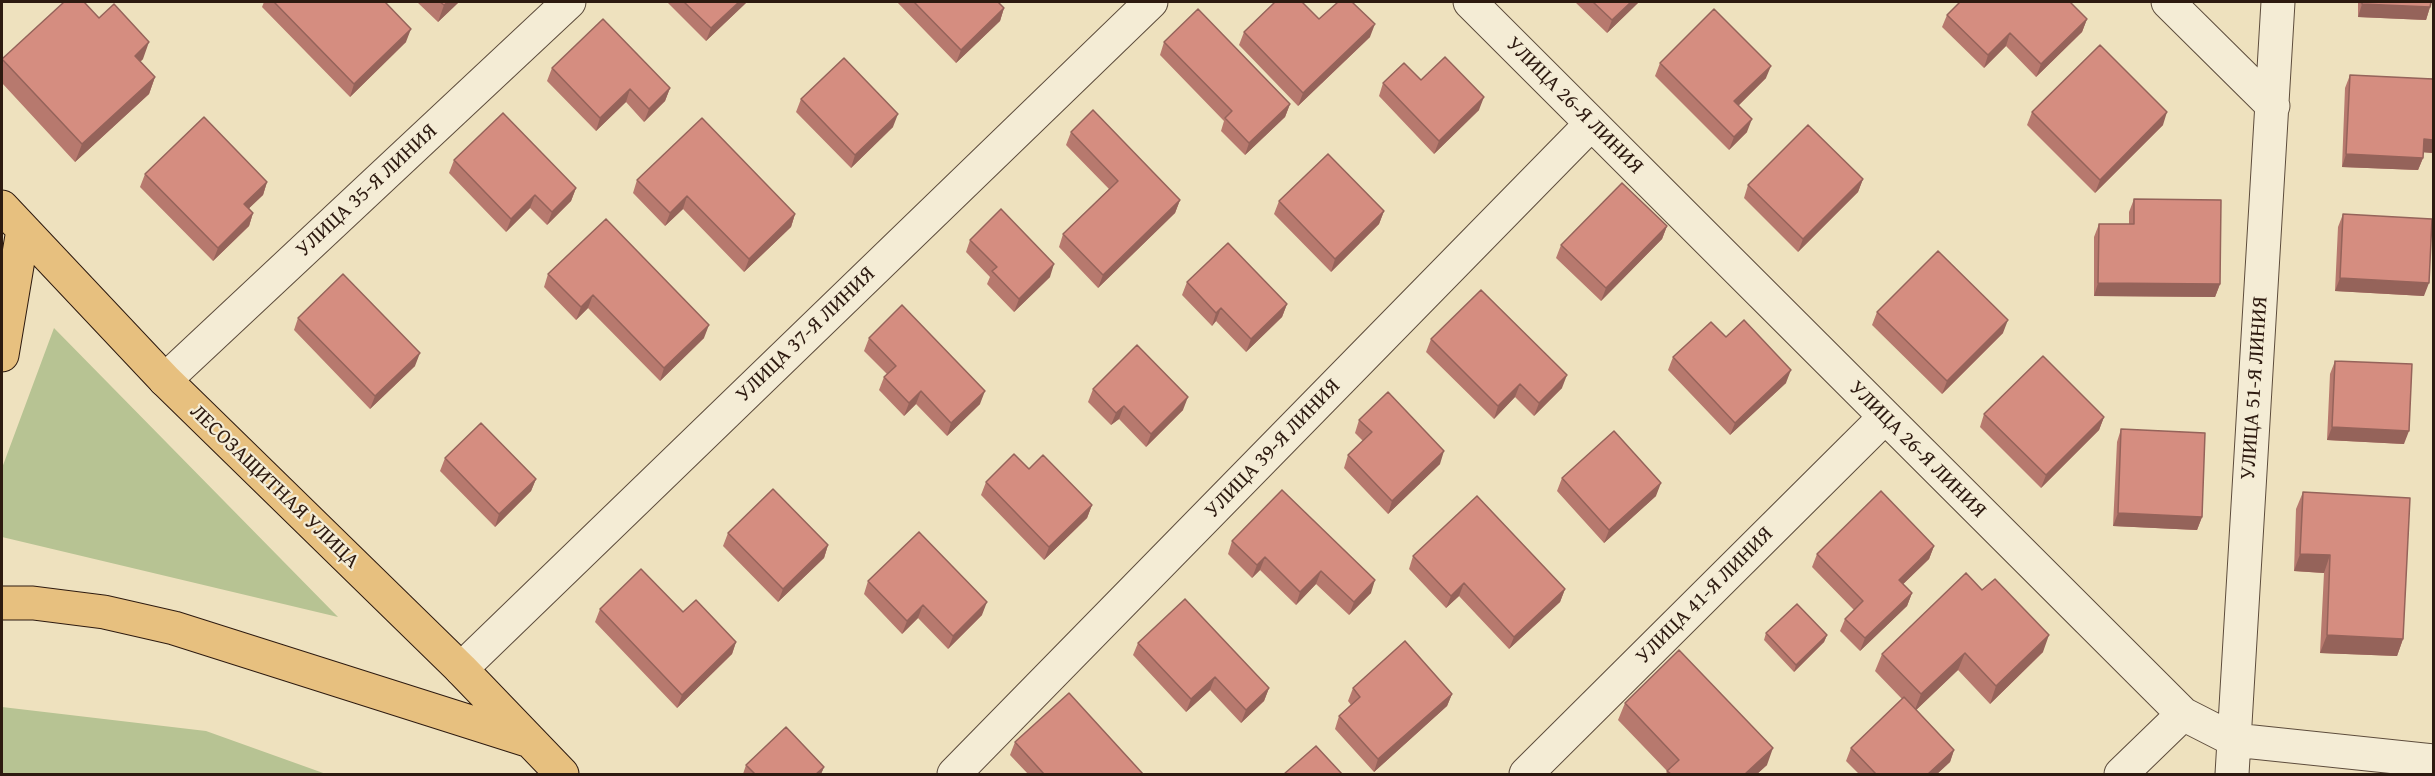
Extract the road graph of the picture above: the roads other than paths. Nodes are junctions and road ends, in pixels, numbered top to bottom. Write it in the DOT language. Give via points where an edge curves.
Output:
graph roads {
  1 [pos="569,2"];
  2 [pos="1151,2"];
  3 [pos="1470,2"];
  4 [pos="2168,2"];
  5 [pos="2278,2"];
  6 [pos="2273,106"];
  7 [pos="1591,124"];
  8 [pos="12,219"];
  9 [pos="2,355"];
  10 [pos="165,380"];
  11 [pos="1885,417"];
  12 [pos="2,603"];
  13 [pos="461,669"];
  14 [pos="2183,714"];
  15 [pos="528,740"];
  16 [pos="2234,740"];
  17 [pos="2433,761"];
  18 [pos="562,774"];
  19 [pos="954,774"];
  20 [pos="1526,774"];
  21 [pos="2121,774"];
  22 [pos="2232,774"];
  1 -- 10 [label="street, УЛИЦА 35-Я ЛИНИЯ"];
  2 -- 13 [label="street, УЛИЦА 37-Я ЛИНИЯ"];
  3 -- 7 [label="street, УЛИЦА 26-Я ЛИНИЯ"];
  4 -- 6 [label="street"];
  5 -- 6 [label="street, УЛИЦА 51-Я ЛИНИЯ"];
  6 -- 16 [label="street, УЛИЦА 51-Я ЛИНИЯ"];
  7 -- 11 [label="street, УЛИЦА 26-Я ЛИНИЯ"];
  7 -- 19 [label="street, УЛИЦА 39-Я ЛИНИЯ"];
  8 -- 9 [label="main road"];
  8 -- 10 [label="main road, ЛЕСОЗАЩИТНАЯ УЛИЦА"];
  10 -- 13 [label="main road, ЛЕСОЗАЩИТНАЯ УЛИЦА"];
  11 -- 14 [label="street, УЛИЦА 26-Я ЛИНИЯ"];
  11 -- 20 [label="street, УЛИЦА 41-Я ЛИНИЯ"];
  12 -- 15 [label="main road, ЛЕСОЗАЩИТНАЯ УЛИЦА" via="104,612 174,628"];
  13 -- 15 [label="main road, ЛЕСОЗАЩИТНАЯ УЛИЦА"];
  14 -- 16 [label="street, УЛИЦА 26-Я ЛИНИЯ"];
  14 -- 21 [label="street"];
  15 -- 18 [label="main road, ЛЕСОЗАЩИТНАЯ УЛИЦА"];
  16 -- 17 [label="street, УЛИЦА 26-Я ЛИНИЯ"];
  16 -- 22 [label="street, УЛИЦА 51-Я ЛИНИЯ"];
}
